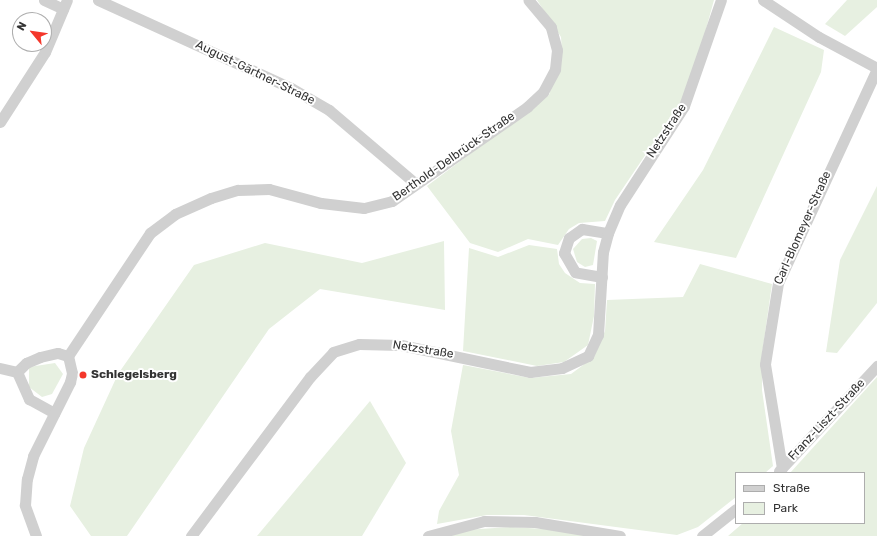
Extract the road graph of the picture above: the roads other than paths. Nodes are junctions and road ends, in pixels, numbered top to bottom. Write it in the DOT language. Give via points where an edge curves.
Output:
graph roads {
  1 [pos="44,0"];
  2 [pos="98,0"];
  3 [pos="528,0"];
  4 [pos="721,0"];
  5 [pos="763,0"];
  6 [pos="774,4"];
  7 [pos="65,5"];
  8 [pos="877,68"];
  9 [pos="0,122"];
  10 [pos="416,184"];
  11 [pos="608,233"];
  12 [pos="602,277"];
  13 [pos="68,356"];
  14 [pos="877,366"];
  15 [pos="0,368"];
  16 [pos="17,372"];
  17 [pos="54,413"];
  18 [pos="780,470"];
  19 [pos="735,510"];
  20 [pos="36,536"];
  21 [pos="191,536"];
  22 [pos="428,536"];
  23 [pos="620,536"];
  24 [pos="702,536"];
  1 -- 7 [label="street"];
  2 -- 10 [label="street, August-Gärtner-Straße" via="317,103 366,139"];
  3 -- 10 [label="street, Berthold-Delbrück-Straße" via="551,27 557,50 555,69 543,92 509,120"];
  4 -- 11 [label="street, Netzstraße" via="684,106 620,205"];
  5 -- 6 [label="street"];
  6 -- 8 [label="street"];
  7 -- 9 [label="street" via="45,52"];
  8 -- 18 [label="street, Carl-Blomeyer-Straße" via="778,283 765,364"];
  10 -- 13 [label="street, Berthold-Delbrück-Straße" via="392,201 364,208 322,203 269,189 238,190 211,198 176,214 146,239"];
  11 -- 12 [label="street, Netzstraße"];
  11 -- 12 [label="street" via="582,229 569,238 564,253 575,272"];
  12 -- 21 [label="street, Netzstraße" via="598,335 594,348 578,362 562,368 530,372 401,345 359,344 333,352 310,377"];
  13 -- 16 [label="street" via="58,353 40,357 26,362"];
  13 -- 17 [label="street" via="71,378"];
  14 -- 18 [label="street, Franz-Liszt-Straße"];
  15 -- 16 [label="street"];
  16 -- 17 [label="street" via="29,399"];
  17 -- 20 [label="street" via="33,456 27,479 25,505"];
  19 -- 24 [label="street"];
  22 -- 23 [label="street" via="484,521 534,522"];
}
